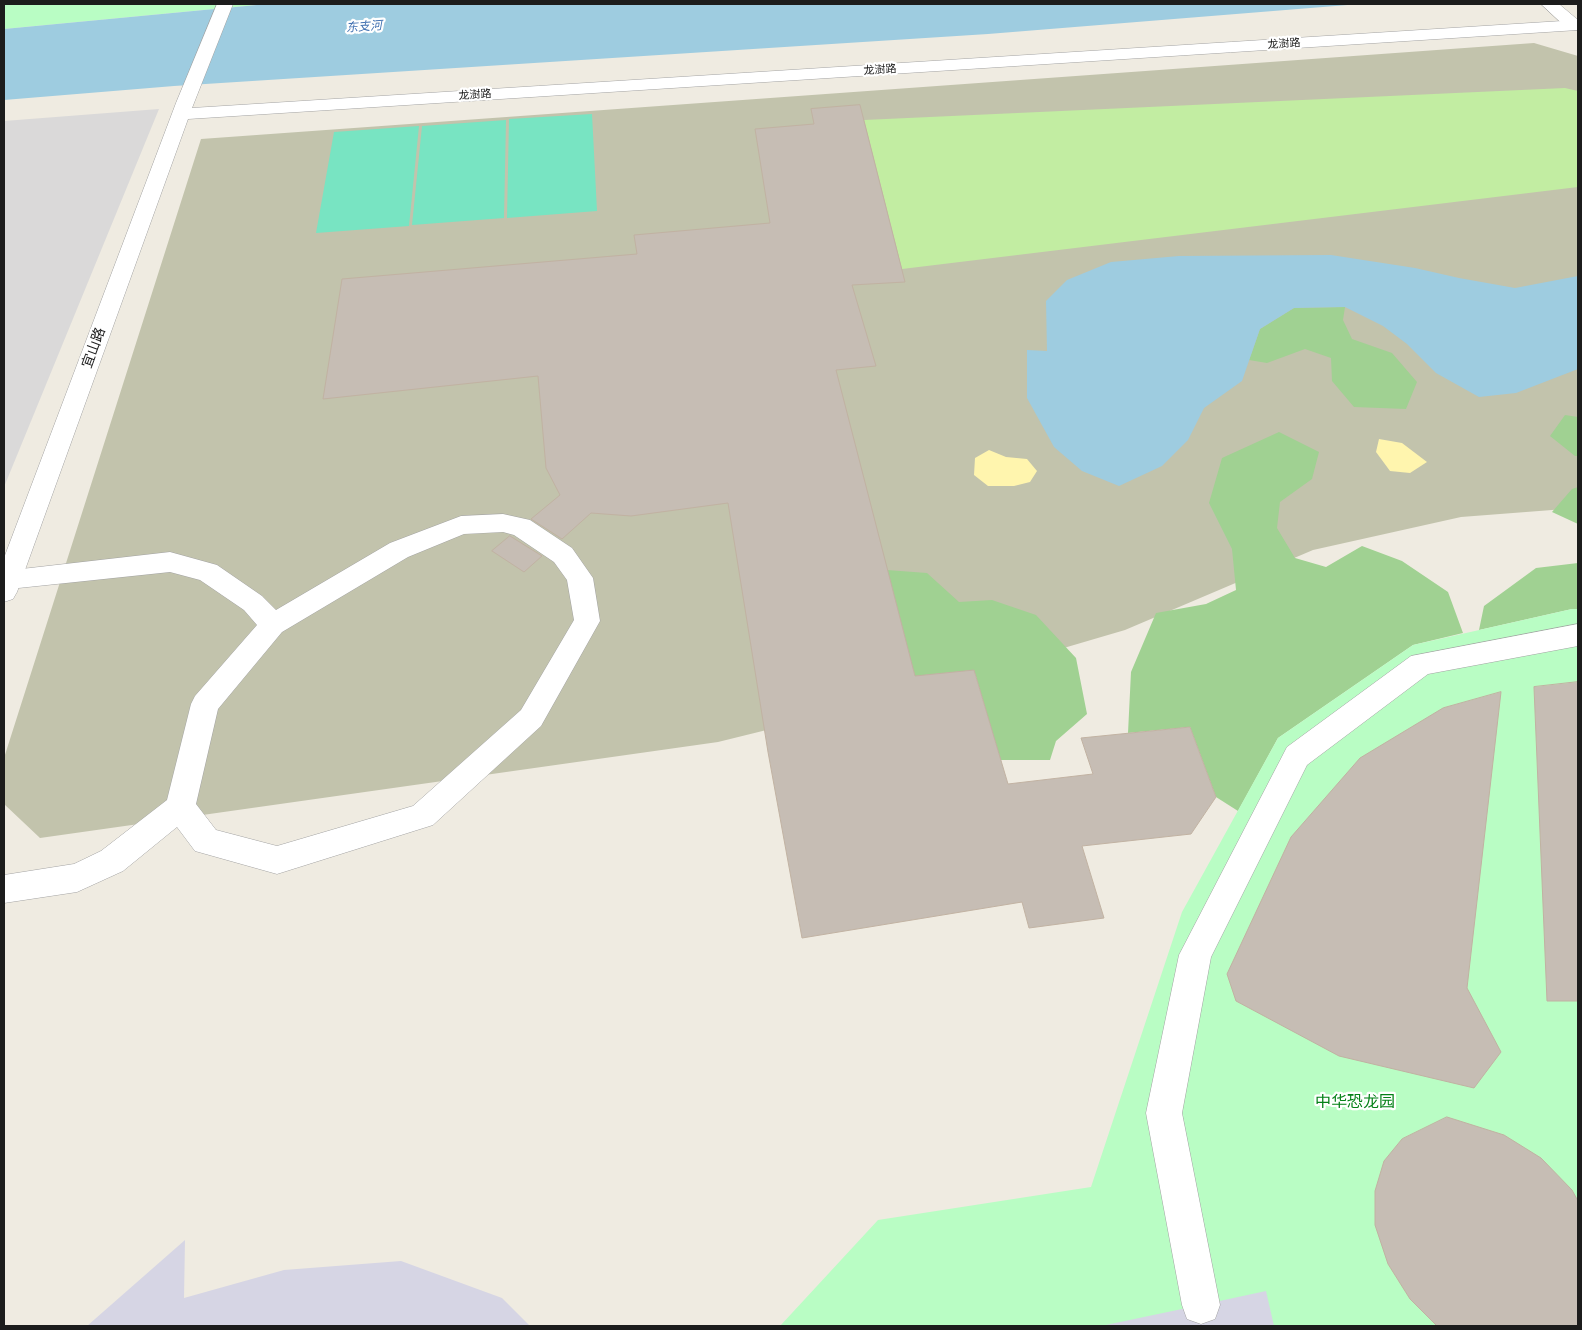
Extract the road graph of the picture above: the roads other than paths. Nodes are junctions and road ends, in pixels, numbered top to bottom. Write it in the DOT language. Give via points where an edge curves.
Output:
graph roads {
  1 [pos="224,4"];
  2 [pos="1548,4"];
  3 [pos="1576,26"];
  4 [pos="183,108"];
  5 [pos="6,586"];
  6 [pos="274,625"];
  7 [pos="1578,635"];
  8 [pos="180,807"];
  9 [pos="4,889"];
  10 [pos="1201,1305"];
  1 -- 4 [label="street, 宜山路"];
  2 -- 3 [label="street"];
  3 -- 4 [label="street, 龙澍路"];
  4 -- 5 [label="street, 宜山路"];
  5 -- 6 [label="street" via="170,562 208,572 252,603"];
  6 -- 8 [label="street" via="205,704"];
  6 -- 8 [label="street" via="398,550 461,525 503,522 521,527 563,555 580,578 587,621 531,718 422,816 277,860 206,841"];
  7 -- 10 [label="street" via="1420,664 1297,756 1195,955 1164,1113"];
  8 -- 9 [label="street" via="112,861 77,878"];
}
